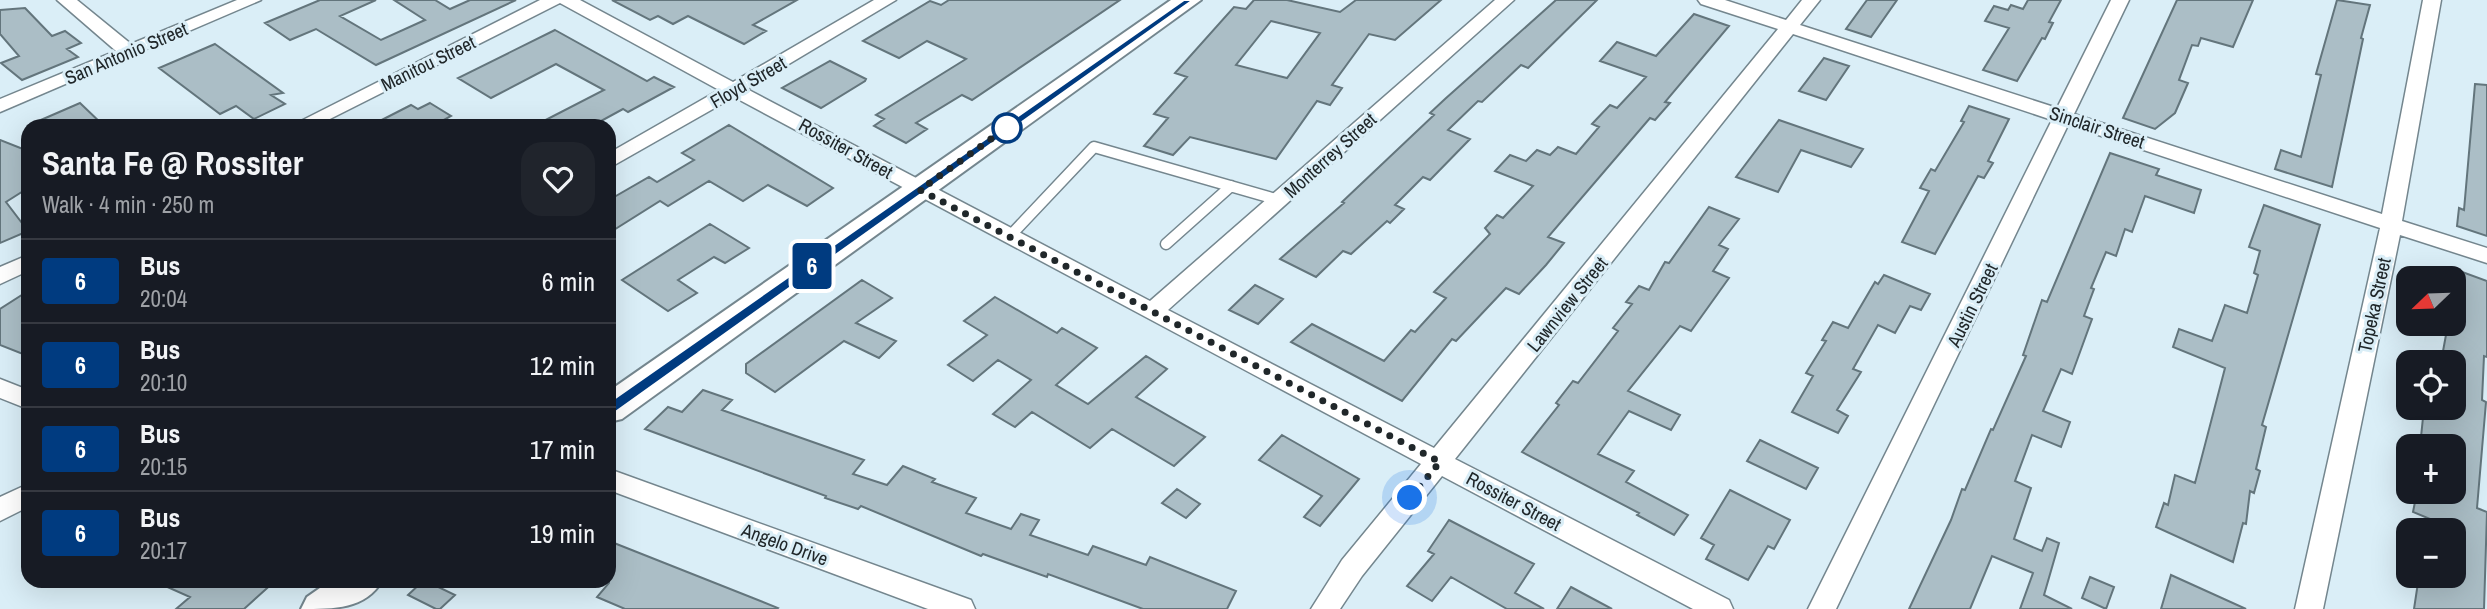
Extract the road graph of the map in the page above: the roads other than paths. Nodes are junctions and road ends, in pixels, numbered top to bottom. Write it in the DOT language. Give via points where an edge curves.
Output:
graph roads {
  1 [pos="66,0"];
  2 [pos="252,0"];
  3 [pos="554,0"];
  4 [pos="567,0"];
  5 [pos="887,0"];
  6 [pos="1188,0"];
  7 [pos="1505,0"];
  8 [pos="1707,0"];
  9 [pos="1811,0"];
  10 [pos="2120,0"];
  11 [pos="2432,0"];
  12 [pos="1789,27"];
  13 [pos="129,52"];
  14 [pos="737,89"];
  15 [pos="0,107"];
  16 [pos="2064,116"];
  17 [pos="315,119"];
  18 [pos="616,158"];
  19 [pos="1231,186"];
  20 [pos="920,190"];
  21 [pos="1279,200"];
  22 [pos="2391,225"];
  23 [pos="1010,236"];
  24 [pos="1166,244"];
  25 [pos="2487,256"];
  26 [pos="21,266"];
  27 [pos="0,276"];
  28 [pos="1154,310"];
  29 [pos="0,388"];
  30 [pos="21,397"];
  31 [pos="616,405"];
  32 [pos="1440,462"];
  33 [pos="616,482"];
  34 [pos="21,498"];
  35 [pos="0,510"];
  36 [pos="352,588"];
  37 [pos="322,609"];
  38 [pos="961,609"];
  39 [pos="1325,609"];
  40 [pos="1719,609"];
  41 [pos="1822,609"];
  42 [pos="2309,609"];
  1 -- 13 [label="street"];
  2 -- 13 [label="street, San Antonio Street"];
  3 -- 17 [label="street, Manitou Street"];
  4 -- 14 [label="street, Rossiter Street"];
  5 -- 14 [label="street, Floyd Street"];
  6 -- 20 [label="main road"];
  7 -- 21 [label="street, Monterrey Street"];
  8 -- 12 [label="street, Sinclair Street"];
  9 -- 12 [label="street, Lawnview Street"];
  10 -- 16 [label="street, Austin Street"];
  11 -- 22 [label="street, Topeka Street"];
  12 -- 16 [label="street, Sinclair Street"];
  12 -- 32 [label="street, Lawnview Street"];
  13 -- 15 [label="street, San Antonio Street"];
  14 -- 18 [label="street, Floyd Street"];
  14 -- 20 [label="street, Rossiter Street"];
  16 -- 22 [label="street, Sinclair Street"];
  16 -- 41 [label="street, Austin Street"];
  19 -- 21 [label="lane"];
  19 -- 23 [label="lane" via="1094,147"];
  19 -- 24 [label="lane"];
  20 -- 23 [label="street, Rossiter Street"];
  20 -- 31 [label="main road"];
  21 -- 28 [label="street, Monterrey Street"];
  22 -- 25 [label="street, Sinclair Street"];
  22 -- 42 [label="street, Topeka Street"];
  23 -- 28 [label="street, Rossiter Street"];
  26 -- 27 [label="street"];
  28 -- 32 [label="street, Rossiter Street"];
  29 -- 30 [label="street"];
  32 -- 39 [label="street, Lawnview Street" via="1352,568"];
  32 -- 40 [label="street, Rossiter Street"];
  33 -- 38 [label="street, Angelo Drive"];
  34 -- 35 [label="street"];
  36 -- 37 [label="main road"];
}
